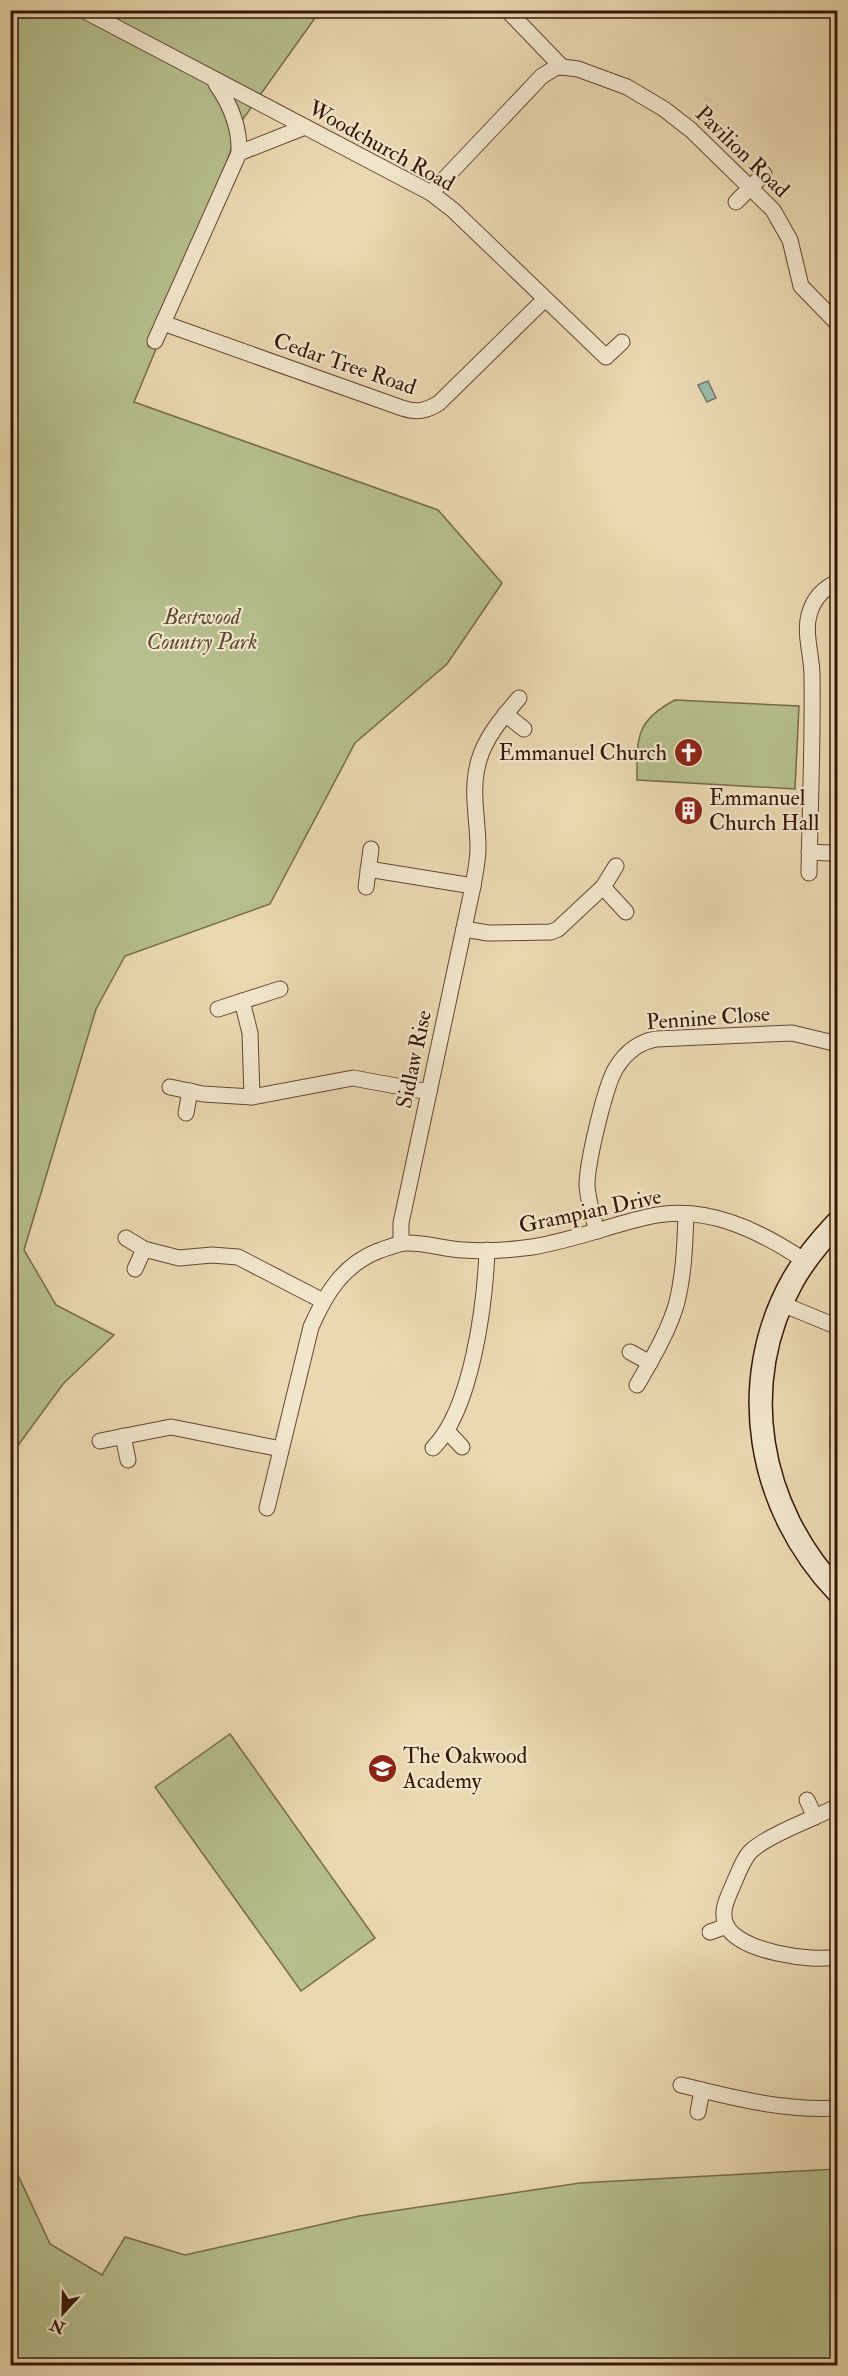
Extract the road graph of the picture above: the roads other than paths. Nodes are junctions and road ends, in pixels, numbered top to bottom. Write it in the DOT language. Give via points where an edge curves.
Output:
graph roads {
  1 [pos="83,10"];
  2 [pos="507,10"];
  3 [pos="562,67"];
  4 [pos="213,80"];
  5 [pos="305,127"];
  6 [pos="239,153"];
  7 [pos="764,174"];
  8 [pos="751,187"];
  9 [pos="431,193"];
  10 [pos="736,202"];
  11 [pos="545,298"];
  12 [pos="163,323"];
  13 [pos="837,324"];
  14 [pos="155,341"];
  15 [pos="622,342"];
  16 [pos="837,582"];
  17 [pos="519,698"];
  18 [pos="505,714"];
  19 [pos="524,729"];
  20 [pos="371,849"];
  21 [pos="809,852"];
  22 [pos="830,853"];
  23 [pos="616,866"];
  24 [pos="368,869"];
  25 [pos="809,873"];
  26 [pos="473,886"];
  27 [pos="366,887"];
  28 [pos="603,887"];
  29 [pos="626,912"];
  30 [pos="464,929"];
  31 [pos="280,989"];
  32 [pos="242,1002"];
  33 [pos="218,1009"];
  34 [pos="837,1044"];
  35 [pos="170,1087"];
  36 [pos="190,1091"];
  37 [pos="429,1092"];
  38 [pos="252,1097"];
  39 [pos="186,1113"];
  40 [pos="686,1214"];
  41 [pos="837,1222"];
  42 [pos="597,1231"];
  43 [pos="126,1238"];
  44 [pos="402,1243"];
  45 [pos="144,1250"];
  46 [pos="487,1250"];
  47 [pos="805,1261"];
  48 [pos="135,1269"];
  49 [pos="323,1301"];
  50 [pos="782,1304"];
  51 [pos="837,1327"];
  52 [pos="630,1352"];
  53 [pos="650,1363"];
  54 [pos="637,1385"];
  55 [pos="448,1432"];
  56 [pos="123,1436"];
  57 [pos="100,1441"];
  58 [pos="462,1447"];
  59 [pos="433,1448"];
  60 [pos="281,1449"];
  61 [pos="128,1460"];
  62 [pos="267,1508"];
  63 [pos="837,1592"];
  64 [pos="807,1800"];
  65 [pos="832,1809"];
  66 [pos="815,1817"];
  67 [pos="726,1926"];
  68 [pos="710,1932"];
  69 [pos="837,1957"];
  70 [pos="681,2085"];
  71 [pos="702,2090"];
  72 [pos="837,2108"];
  73 [pos="698,2112"];
  1 -- 4 [label="street, Woodchurch Road"];
  2 -- 3 [label="street"];
  3 -- 8 [label="street, Pavilion Road" via="578,69 641,94 691,130"];
  3 -- 9 [label="street" via="542,76"];
  4 -- 5 [label="street, Woodchurch Road"];
  4 -- 6 [label="street" via="228,101 238,129"];
  5 -- 6 [label="street"];
  5 -- 9 [label="street, Woodchurch Road"];
  6 -- 12 [label="street"];
  7 -- 8 [label="street"];
  8 -- 10 [label="street"];
  8 -- 13 [label="street, Pavilion Road" via="786,230 804,291"];
  9 -- 11 [label="street, Woodchurch Road"];
  11 -- 12 [label="street, Cedar Tree Road" via="439,403 424,411 402,408"];
  11 -- 15 [label="street, Woodchurch Road" via="606,357"];
  12 -- 14 [label="street"];
  16 -- 21 [label="street" via="817,598 807,628 812,675"];
  17 -- 18 [label="street, Sidlaw Rise"];
  18 -- 19 [label="street"];
  18 -- 26 [label="street, Sidlaw Rise" via="486,744 476,773 478,850"];
  20 -- 24 [label="street"];
  21 -- 22 [label="street"];
  21 -- 25 [label="street"];
  23 -- 28 [label="street"];
  24 -- 26 [label="street"];
  24 -- 27 [label="street"];
  26 -- 30 [label="street, Sidlaw Rise"];
  28 -- 29 [label="street"];
  28 -- 30 [label="street" via="551,932 488,933"];
  30 -- 37 [label="street, Sidlaw Rise"];
  31 -- 32 [label="street"];
  32 -- 33 [label="street"];
  32 -- 38 [label="street" via="250,1032"];
  34 -- 42 [label="street, Pennine Close" via="792,1034 656,1039 637,1045 613,1073 590,1159 587,1187"];
  35 -- 36 [label="street"];
  36 -- 38 [label="street"];
  36 -- 39 [label="street"];
  37 -- 38 [label="street" via="353,1078"];
  37 -- 44 [label="street, Sidlaw Rise" via="401,1223"];
  40 -- 42 [label="street, Grampian Drive" via="649,1216"];
  40 -- 47 [label="street, Grampian Drive" via="744,1227"];
  40 -- 53 [label="street" via="676,1302"];
  41 -- 47 [label="street"];
  42 -- 46 [label="street, Grampian Drive" via="541,1246"];
  43 -- 45 [label="street"];
  44 -- 46 [label="street, Grampian Drive"];
  44 -- 49 [label="street, Grampian Drive" via="349,1268"];
  45 -- 48 [label="street"];
  45 -- 49 [label="street" via="179,1258 238,1257"];
  46 -- 55 [label="street" via="485,1290 472,1361"];
  47 -- 50 [label="street"];
  49 -- 60 [label="street, Grampian Drive" via="306,1347"];
  50 -- 51 [label="street"];
  50 -- 63 [label="street" via="762,1377 766,1463 789,1525 811,1562"];
  52 -- 53 [label="street"];
  53 -- 54 [label="street"];
  55 -- 58 [label="street"];
  55 -- 59 [label="street"];
  56 -- 57 [label="street"];
  56 -- 60 [label="street" via="171,1427"];
  56 -- 61 [label="street"];
  60 -- 62 [label="street, Grampian Drive"];
  64 -- 66 [label="street"];
  65 -- 66 [label="street"];
  66 -- 67 [label="street" via="751,1851 726,1902"];
  67 -- 68 [label="street"];
  67 -- 69 [label="street" via="746,1942 776,1953 813,1959"];
  70 -- 71 [label="street"];
  71 -- 72 [label="street" via="778,2106"];
  71 -- 73 [label="street"];
}
